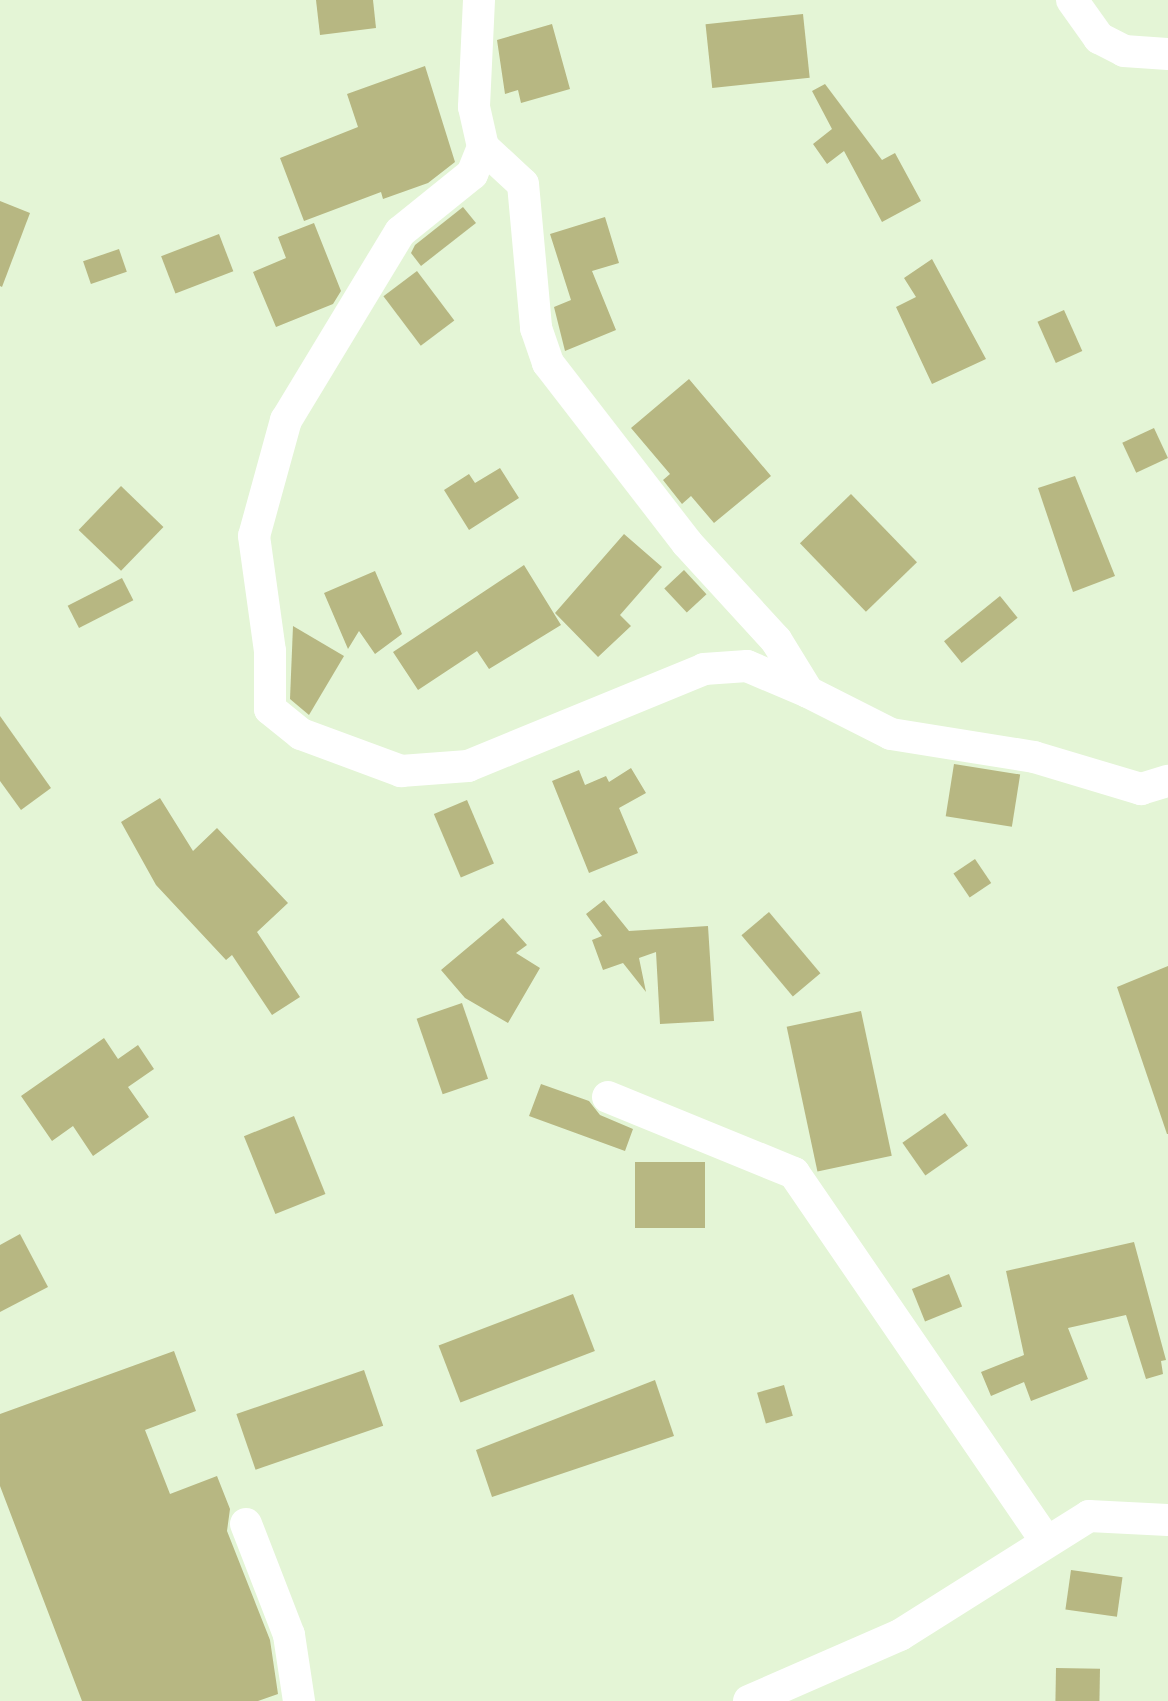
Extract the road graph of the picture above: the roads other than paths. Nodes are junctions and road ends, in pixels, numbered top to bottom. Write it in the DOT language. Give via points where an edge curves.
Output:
graph roads {
  1 [pos="479,0"];
  2 [pos="1072,0"];
  3 [pos="1168,54"];
  4 [pos="483,148"];
  5 [pos="808,692"];
  6 [pos="1168,781"];
  7 [pos="608,1097"];
  8 [pos="1168,1520"];
  9 [pos="246,1524"];
  10 [pos="1045,1539"];
  11 [pos="299,1701"];
  12 [pos="749,1701"];
  1 -- 4 [label="street" via="474,107"];
  2 -- 3 [label="street" via="1099,38 1124,51"];
  4 -- 5 [label="street" via="523,184 536,328 548,363 687,543 776,640"];
  4 -- 5 [label="street" via="472,174 400,232 286,420 254,536 270,651 270,709 300,734 401,770 468,766 704,669 747,666"];
  5 -- 6 [label="street" via="891,734 1034,757 1140,789"];
  7 -- 10 [label="street" via="794,1173"];
  8 -- 10 [label="street" via="1089,1516"];
  9 -- 11 [label="street" via="289,1635"];
  10 -- 12 [label="street" via="900,1635"];
}
